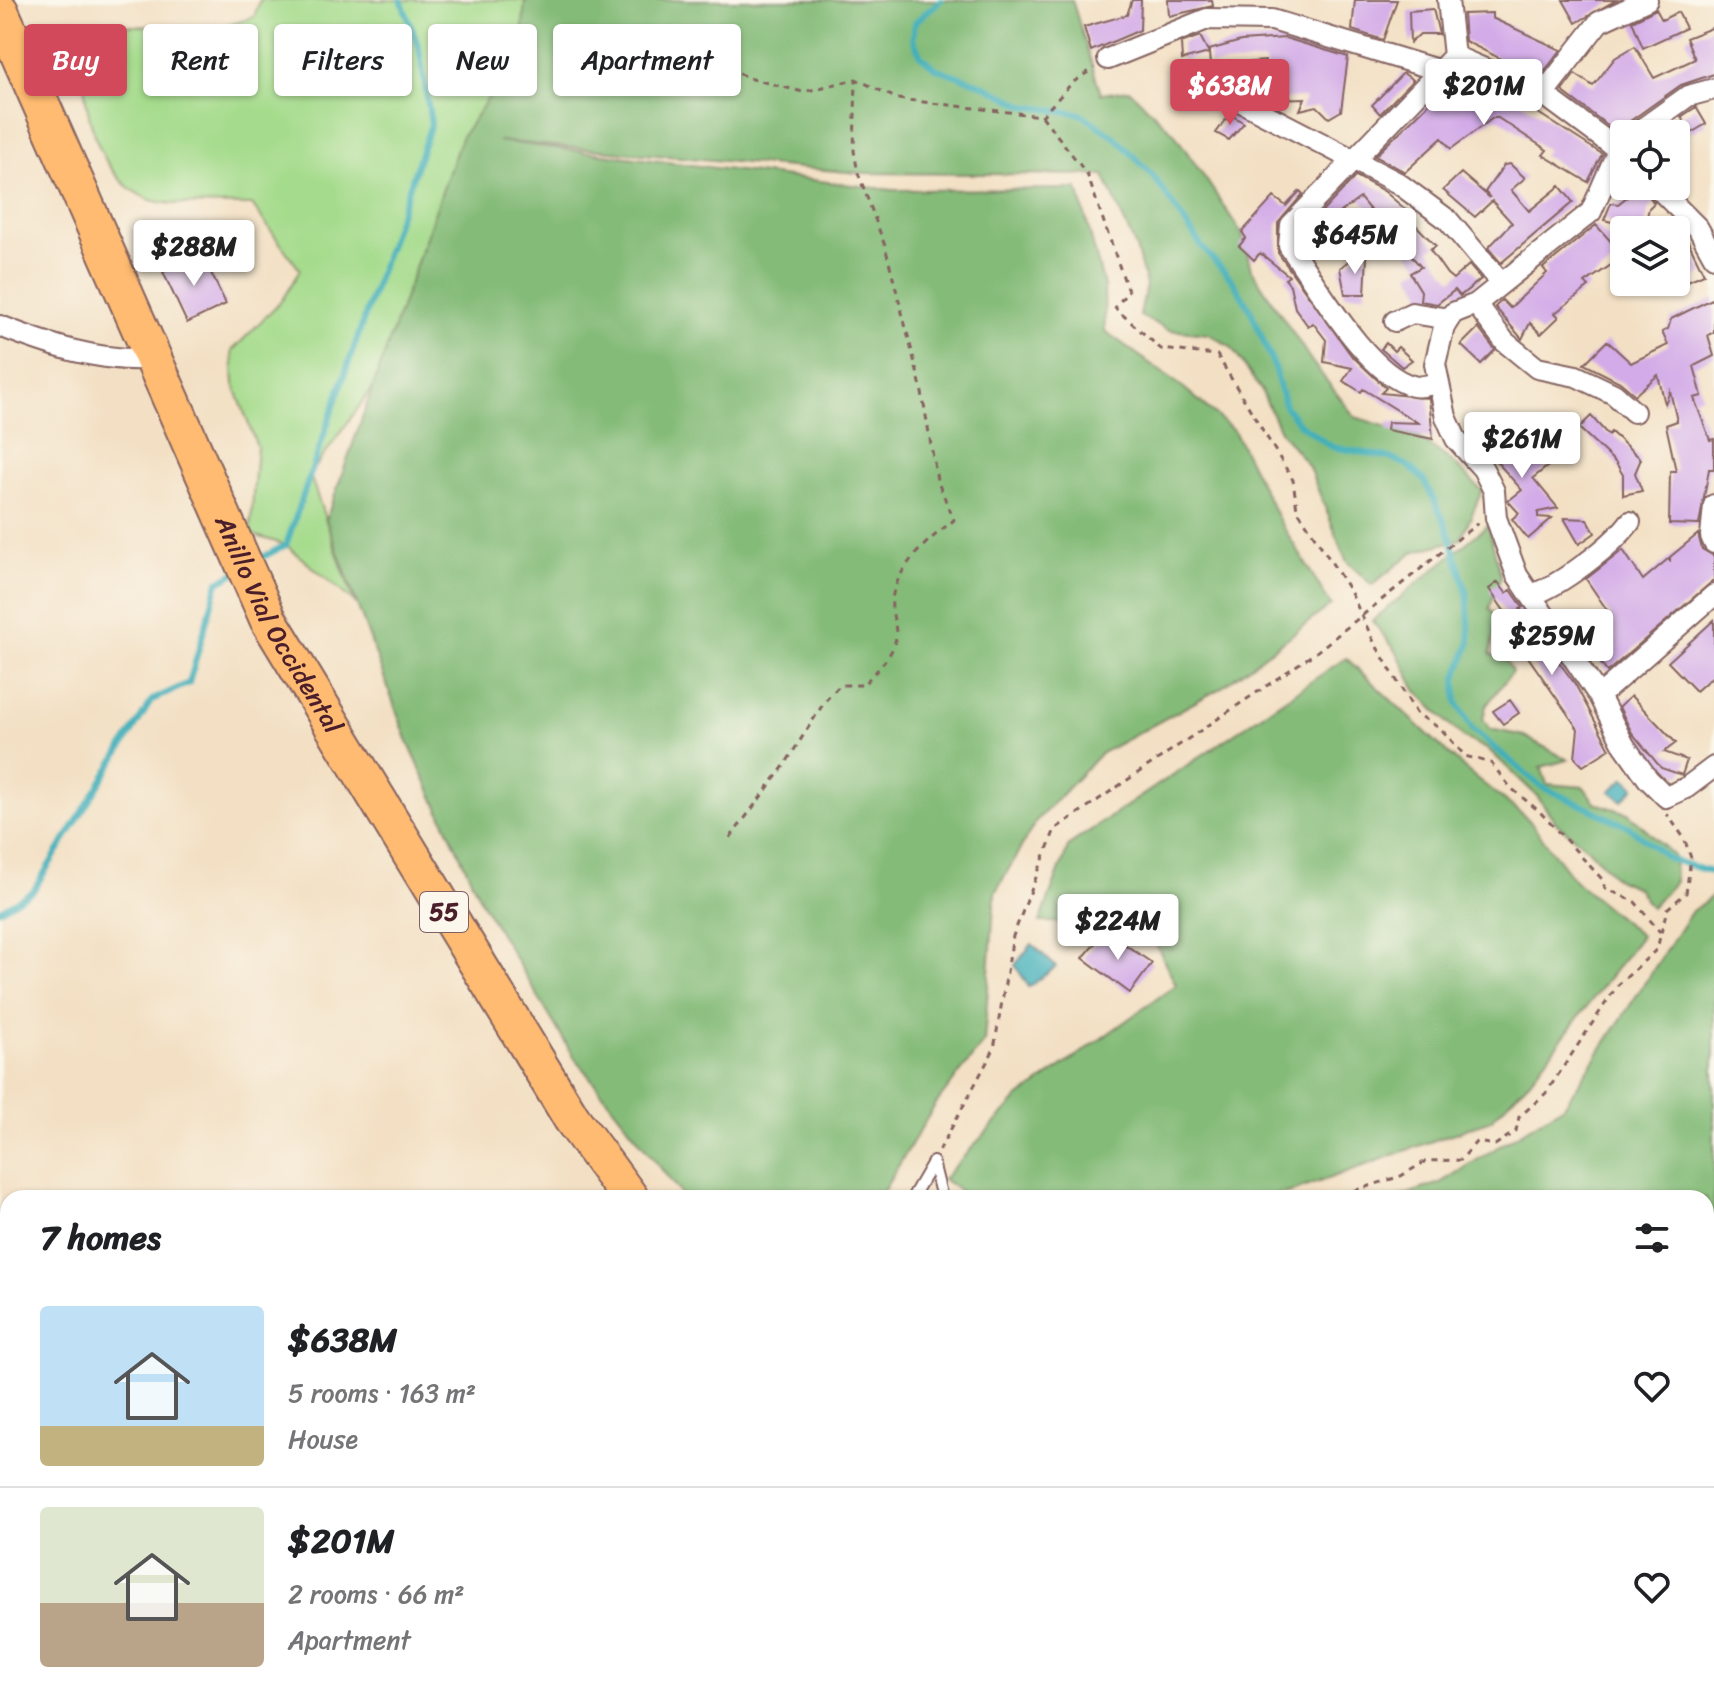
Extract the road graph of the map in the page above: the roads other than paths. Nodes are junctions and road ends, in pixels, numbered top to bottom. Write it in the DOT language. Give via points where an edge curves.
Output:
graph roads {
  1 [pos="1448,0"];
  2 [pos="1647,0"];
  3 [pos="0,11"];
  4 [pos="1108,59"];
  5 [pos="1447,64"];
  6 [pos="1714,89"];
  7 [pos="1543,94"];
  8 [pos="1232,97"];
  9 [pos="1655,120"];
  10 [pos="1610,141"];
  11 [pos="1356,160"];
  12 [pos="1610,173"];
  13 [pos="1673,200"];
  14 [pos="1706,227"];
  15 [pos="1714,257"];
  16 [pos="1501,283"];
  17 [pos="1476,304"];
  18 [pos="1449,319"];
  19 [pos="1395,321"];
  20 [pos="0,326"];
  21 [pos="151,359"];
  22 [pos="1437,383"];
  23 [pos="1634,412"];
  24 [pos="1714,505"];
  25 [pos="1630,522"];
  26 [pos="1714,543"];
  27 [pos="1531,595"];
  28 [pos="1714,595"];
  29 [pos="1599,696"];
  30 [pos="1714,767"];
  31 [pos="624,1190"];
  32 [pos="917,1190"];
  33 [pos="940,1190"];
  1 -- 5 [label="street"];
  2 -- 7 [label="street" via="1599,22"];
  3 -- 21 [label="highway, Anillo Vial Occidental / 55"];
  4 -- 5 [label="street" via="1207,19 1272,20"];
  5 -- 7 [label="street"];
  5 -- 11 [label="street"];
  6 -- 9 [label="street" via="1688,96"];
  7 -- 10 [label="street"];
  8 -- 11 [label="street"];
  11 -- 16 [label="street" via="1448,220"];
  11 -- 22 [label="street" via="1291,225 1289,246 1367,353 1415,387"];
  12 -- 16 [label="street" via="1591,212"];
  13 -- 14 [label="street"];
  14 -- 15 [label="street"];
  16 -- 17 [label="street"];
  17 -- 18 [label="street"];
  17 -- 23 [label="street" via="1505,342 1537,368 1576,376 1614,394"];
  18 -- 19 [label="street" via="1412,313"];
  18 -- 22 [label="street" via="1435,364"];
  20 -- 21 [label="street" via="39,342 93,354"];
  21 -- 31 [label="highway, Anillo Vial Occidental / 55" via="268,619 572,1119"];
  22 -- 27 [label="street" via="1456,439 1483,469 1494,491 1507,553"];
  24 -- 26 [label="street"];
  25 -- 27 [label="street" via="1574,572"];
  27 -- 29 [label="street"];
  28 -- 29 [label="street"];
  29 -- 30 [label="street" via="1624,745 1666,797"];
  32 -- 33 [label="lane" via="933,1162"];
}
